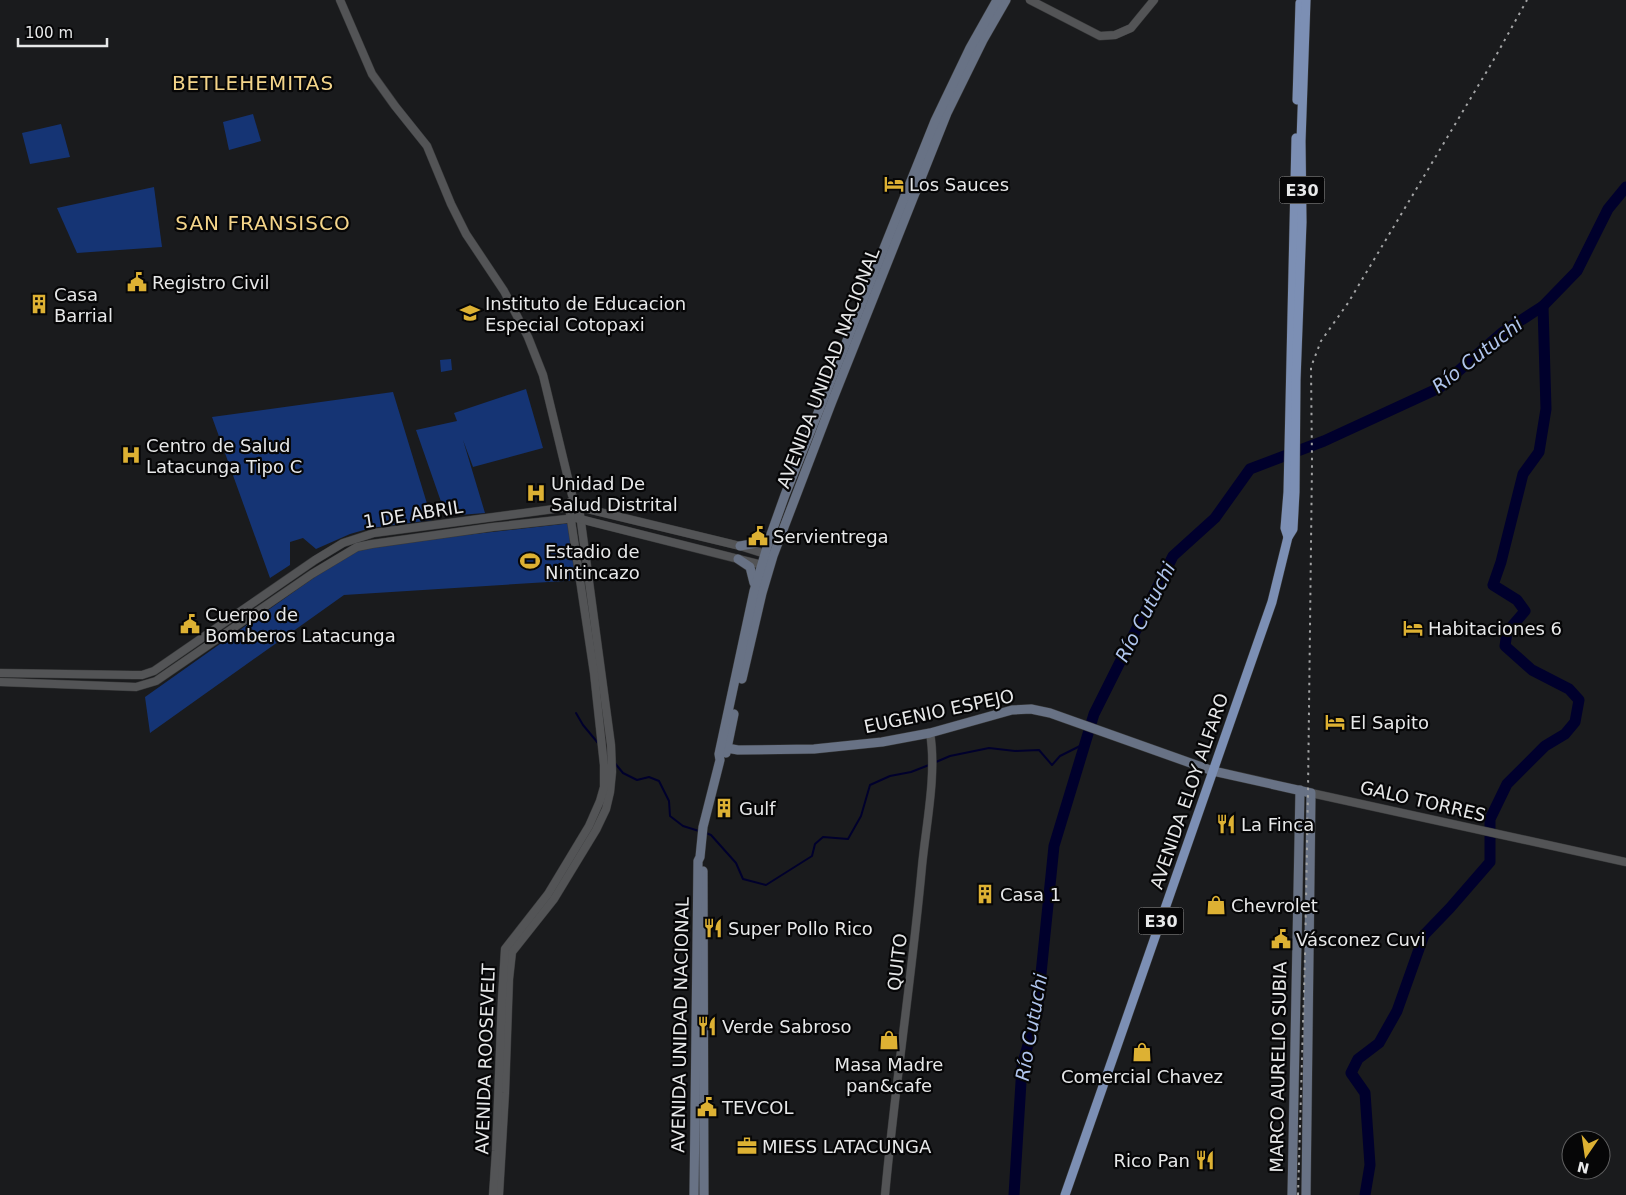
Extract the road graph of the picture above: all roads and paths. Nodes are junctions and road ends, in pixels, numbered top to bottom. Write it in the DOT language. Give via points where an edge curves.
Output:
graph roads {
  1 [pos="340,0"];
  2 [pos="998,0"];
  3 [pos="1006,0"];
  4 [pos="1030,0"];
  5 [pos="1154,0"];
  6 [pos="1300,0"];
  7 [pos="1306,0"];
  8 [pos="1293,380"];
  9 [pos="572,495"];
  10 [pos="569,506"];
  11 [pos="579,507"];
  12 [pos="571,518"];
  13 [pos="581,519"];
  14 [pos="770,537"];
  15 [pos="740,546"];
  16 [pos="769,555"];
  17 [pos="738,559"];
  18 [pos="765,566"];
  19 [pos="755,586"];
  20 [pos="595,648"];
  21 [pos="0,673"];
  22 [pos="0,682"];
  23 [pos="930,733"];
  24 [pos="724,748"];
  25 [pos="1213,770"];
  26 [pos="1300,790"];
  27 [pos="1312,793"];
  28 [pos="700,857"];
  29 [pos="1626,862"];
  30 [pos="493,1195"];
  31 [pos="499,1195"];
  32 [pos="694,1195"];
  33 [pos="704,1195"];
  34 [pos="885,1195"];
  35 [pos="1065,1195"];
  36 [pos="1292,1195"];
  37 [pos="1306,1195"];
  1 -- 9 [label="street" via="372,74 427,146 466,234 504,291 528,337 543,375"];
  2 -- 14 [label="main road, AVENIDA UNIDAD NACIONAL" via="970,48 935,121"];
  3 -- 16 [label="main road, AVENIDA UNIDAD NACIONAL" via="961,81"];
  4 -- 5 [label="street" via="1100,36 1115,35 1131,28"];
  6 -- 8 [label="main road, E30"];
  7 -- 8 [label="main road, E30" via="1302,222"];
  8 -- 25 [label="main road, AVENIDA ELOY ALFARO / E30" via="1293,529 1288,536 1272,602"];
  9 -- 10 [label="street"];
  9 -- 11 [label="street"];
  10 -- 11 [label="street, 1 DE ABRIL"];
  10 -- 12 [label="street, AVENIDA ROOSEVELT"];
  10 -- 21 [label="street, 1 DE ABRIL" via="374,533 343,543 154,671 142,675"];
  11 -- 13 [label="street, AVENIDA ROOSEVELT"];
  11 -- 15 [label="street, 1 DE ABRIL"];
  12 -- 13 [label="street, 1 DE ABRIL"];
  12 -- 20 [label="street, AVENIDA ROOSEVELT"];
  12 -- 22 [label="street, 1 DE ABRIL" via="357,547 144,686"];
  13 -- 17 [label="street, 1 DE ABRIL"];
  13 -- 20 [label="street, AVENIDA ROOSEVELT"];
  14 -- 15 [label="main road" via="763,542"];
  14 -- 16 [label="main road, AVENIDA UNIDAD NACIONAL"];
  15 -- 16 [label="street, 1 DE ABRIL"];
  16 -- 18 [label="main road, AVENIDA UNIDAD NACIONAL"];
  17 -- 18 [label="street, 1 DE ABRIL"];
  17 -- 19 [label="main road" via="750,567"];
  18 -- 19 [label="main road, AVENIDA UNIDAD NACIONAL"];
  18 -- 24 [label="main road, AVENIDA UNIDAD NACIONAL" via="762,592"];
  19 -- 24 [label="main road, AVENIDA UNIDAD NACIONAL"];
  20 -- 30 [label="street, AVENIDA ROOSEVELT" via="604,787 589,826 548,894 505,949"];
  20 -- 31 [label="street, AVENIDA ROOSEVELT" via="611,745 608,800 596,830 554,899 512,952"];
  23 -- 24 [label="main road, EUGENIO ESPEJO" via="814,749"];
  23 -- 25 [label="main road, EUGENIO ESPEJO" via="1012,710 1031,709 1050,712"];
  23 -- 34 [label="street, QUITO" via="932,746 918,917"];
  24 -- 28 [label="main road, AVENIDA UNIDAD NACIONAL" via="725,756 720,760 705,818"];
  25 -- 26 [label="main road, GALO TORRES"];
  25 -- 35 [label="main road, AVENIDA ELOY ALFARO / E30"];
  26 -- 27 [label="main road, GALO TORRES"];
  26 -- 36 [label="main road, MARCO AURELIO SUBIA"];
  27 -- 29 [label="street, GALO TORRES"];
  27 -- 37 [label="main road, MARCO AURELIO SUBIA"];
  28 -- 32 [label="main road, AVENIDA UNIDAD NACIONAL"];
  28 -- 33 [label="main road, AVENIDA UNIDAD NACIONAL" via="703,860 705,920"];
}
